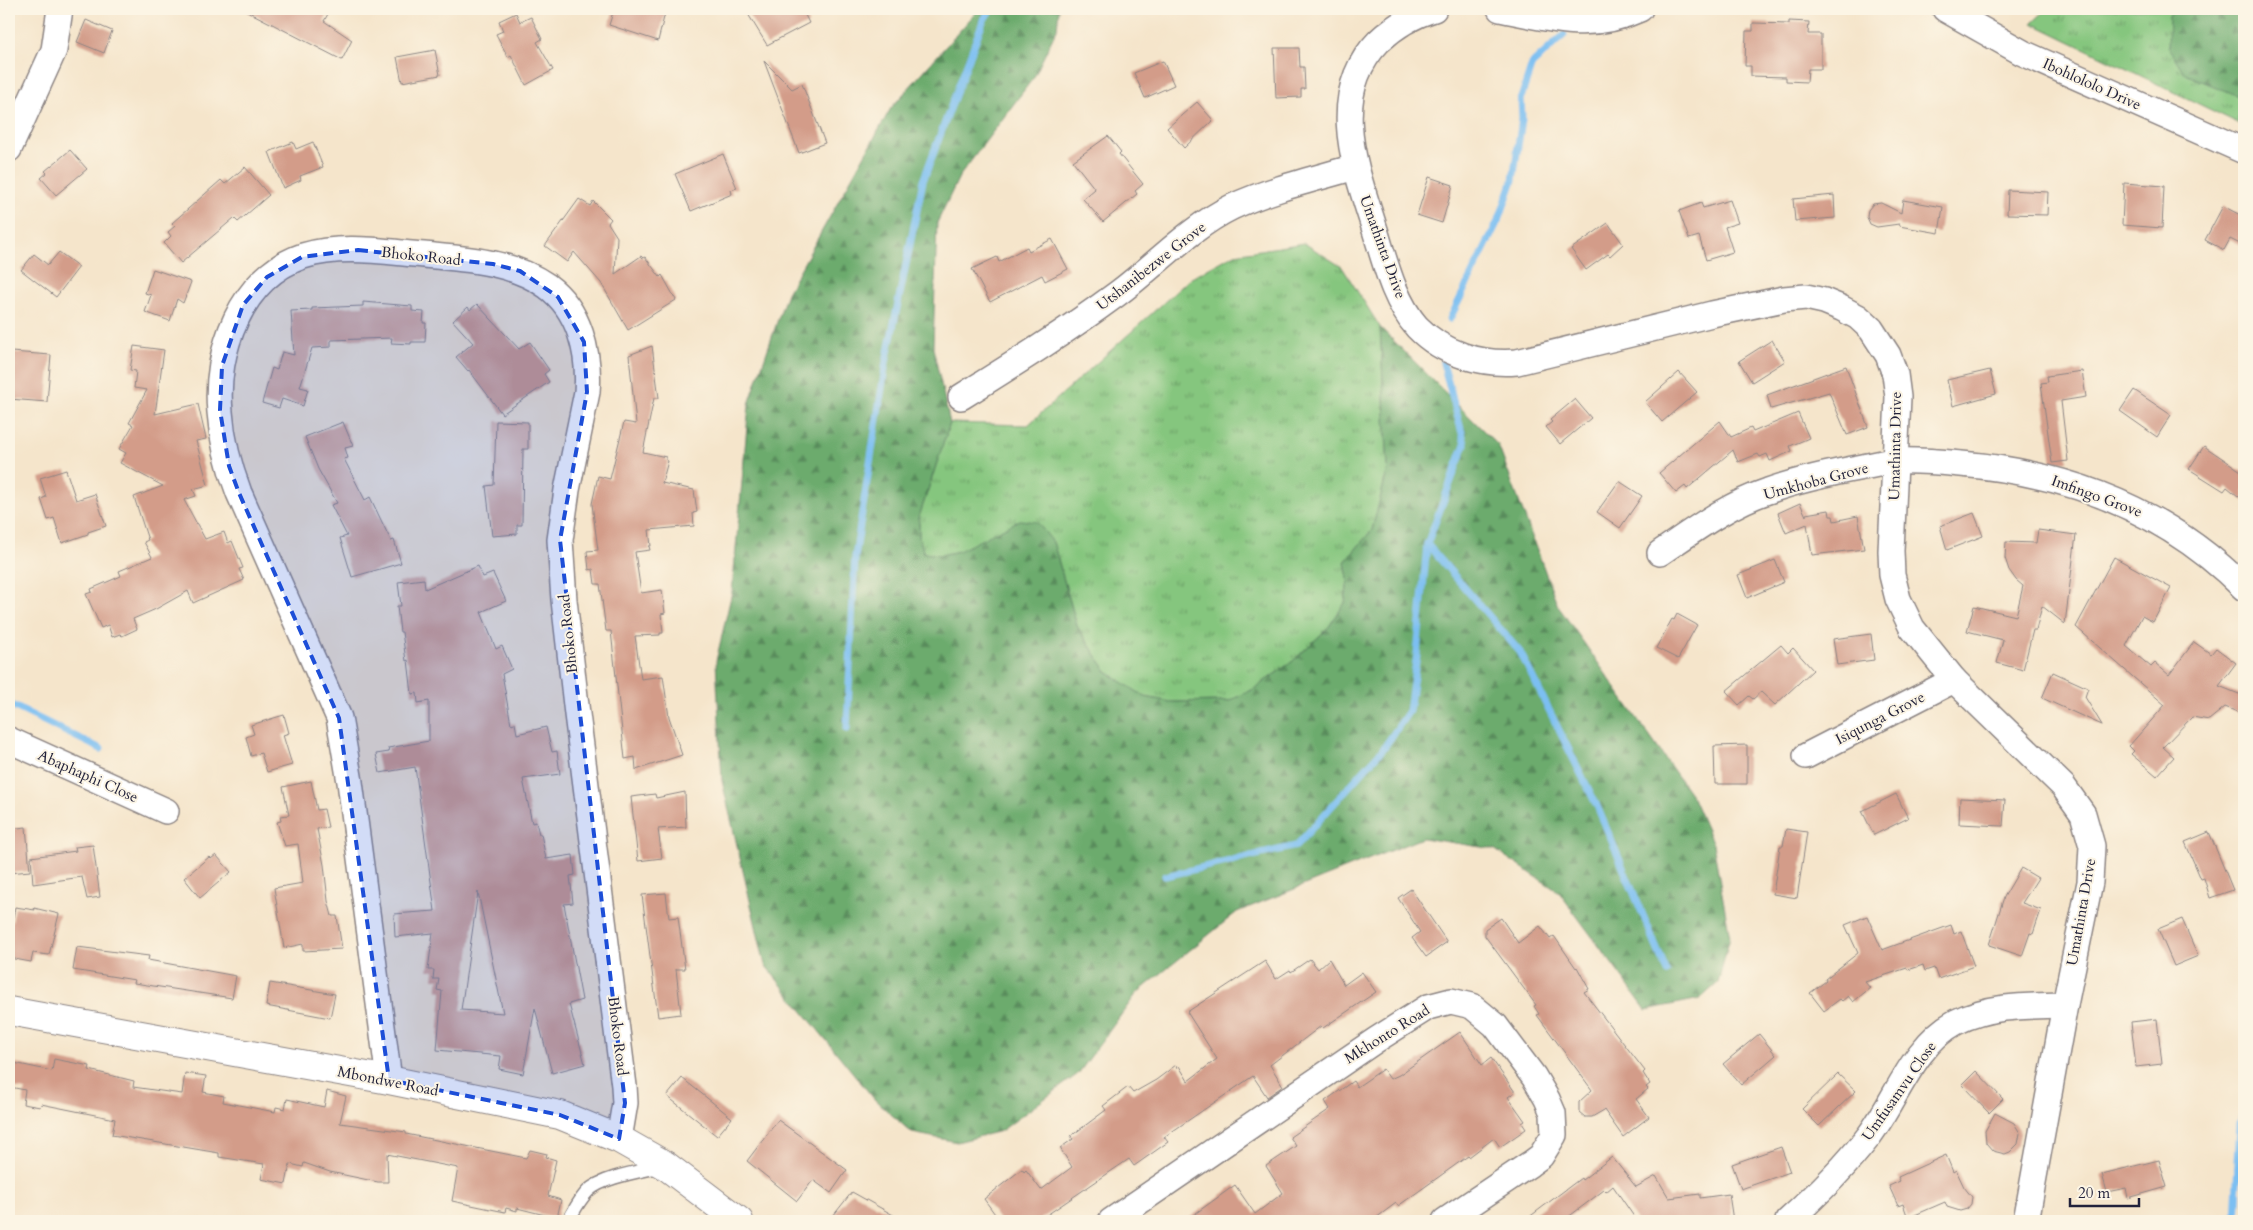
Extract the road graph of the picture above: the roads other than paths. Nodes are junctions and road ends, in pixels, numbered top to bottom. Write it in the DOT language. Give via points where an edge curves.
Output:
graph roads {
  1 [pos="60,9"];
  2 [pos="1434,9"];
  3 [pos="1500,9"];
  4 [pos="1640,9"];
  5 [pos="1945,9"];
  6 [pos="9,149"];
  7 [pos="2244,150"];
  8 [pos="1355,167"];
  9 [pos="961,397"];
  10 [pos="1896,461"];
  11 [pos="1660,553"];
  12 [pos="2244,588"];
  13 [pos="1954,680"];
  14 [pos="9,740"];
  15 [pos="1806,756"];
  16 [pos="166,811"];
  17 [pos="2065,1005"];
  18 [pos="9,1011"];
  19 [pos="389,1080"];
  20 [pos="619,1139"];
  21 [pos="665,1165"];
  22 [pos="568,1221"];
  23 [pos="739,1221"];
  24 [pos="1111,1221"];
  25 [pos="1445,1221"];
  26 [pos="1788,1221"];
  27 [pos="2026,1221"];
  1 -- 6 [label="street" via="54,50"];
  2 -- 8 [label="street, Umathinta Drive" via="1394,28 1371,50 1362,65 1354,82 1348,116"];
  3 -- 4 [label="street" via="1589,23 1606,22"];
  5 -- 7 [label="street, Ibohlololo Drive" via="2024,53"];
  8 -- 9 [label="street, Utshanibezwe Grove" via="1231,208 1211,220 1118,294"];
  8 -- 10 [label="street, Umathinta Drive" via="1399,298 1417,326 1443,347 1480,360 1517,362 1784,299 1806,297 1824,300 1858,317 1888,356 1895,374 1898,398"];
  10 -- 11 [label="street, Umkhoba Grove" via="1767,491 1701,526"];
  10 -- 12 [label="street, Imfingo Grove" via="1979,466 2065,481 2151,516 2226,570"];
  10 -- 13 [label="street, Umathinta Drive" via="1891,551 1898,599 1912,628"];
  13 -- 15 [label="street, Isiqunga Grove"];
  13 -- 17 [label="street, Umathinta Drive" via="2062,786 2083,814 2092,846 2090,882"];
  14 -- 16 [label="street, Abaphaphi Close"];
  17 -- 26 [label="street, Umfusamvu Close" via="1987,1011 1956,1022 1940,1034 1905,1076 1869,1135 1837,1174"];
  17 -- 27 [label="street, Umathinta Drive"];
  18 -- 19 [label="street, Mbondwe Road"];
  19 -- 20 [label="street, Mbondwe Road" via="560,1115"];
  19 -- 20 [label="street, Bhoko Road" via="339,718 239,493 228,459 220,410 226,348 244,305 256,287 302,257 336,250 427,256 493,264 520,271 548,287 558,297 569,311 584,342 587,392 560,540 577,714 624,1086"];
  20 -- 21 [label="street, Mbondwe Road"];
  21 -- 22 [label="lane" via="592,1187"];
  21 -- 23 [label="street, Mbondwe Road"];
  24 -- 25 [label="street, Mkhonto Road" via="1390,1030 1428,1007 1451,1001 1472,1006 1495,1025 1547,1100 1553,1113 1554,1134 1541,1156"];
}
